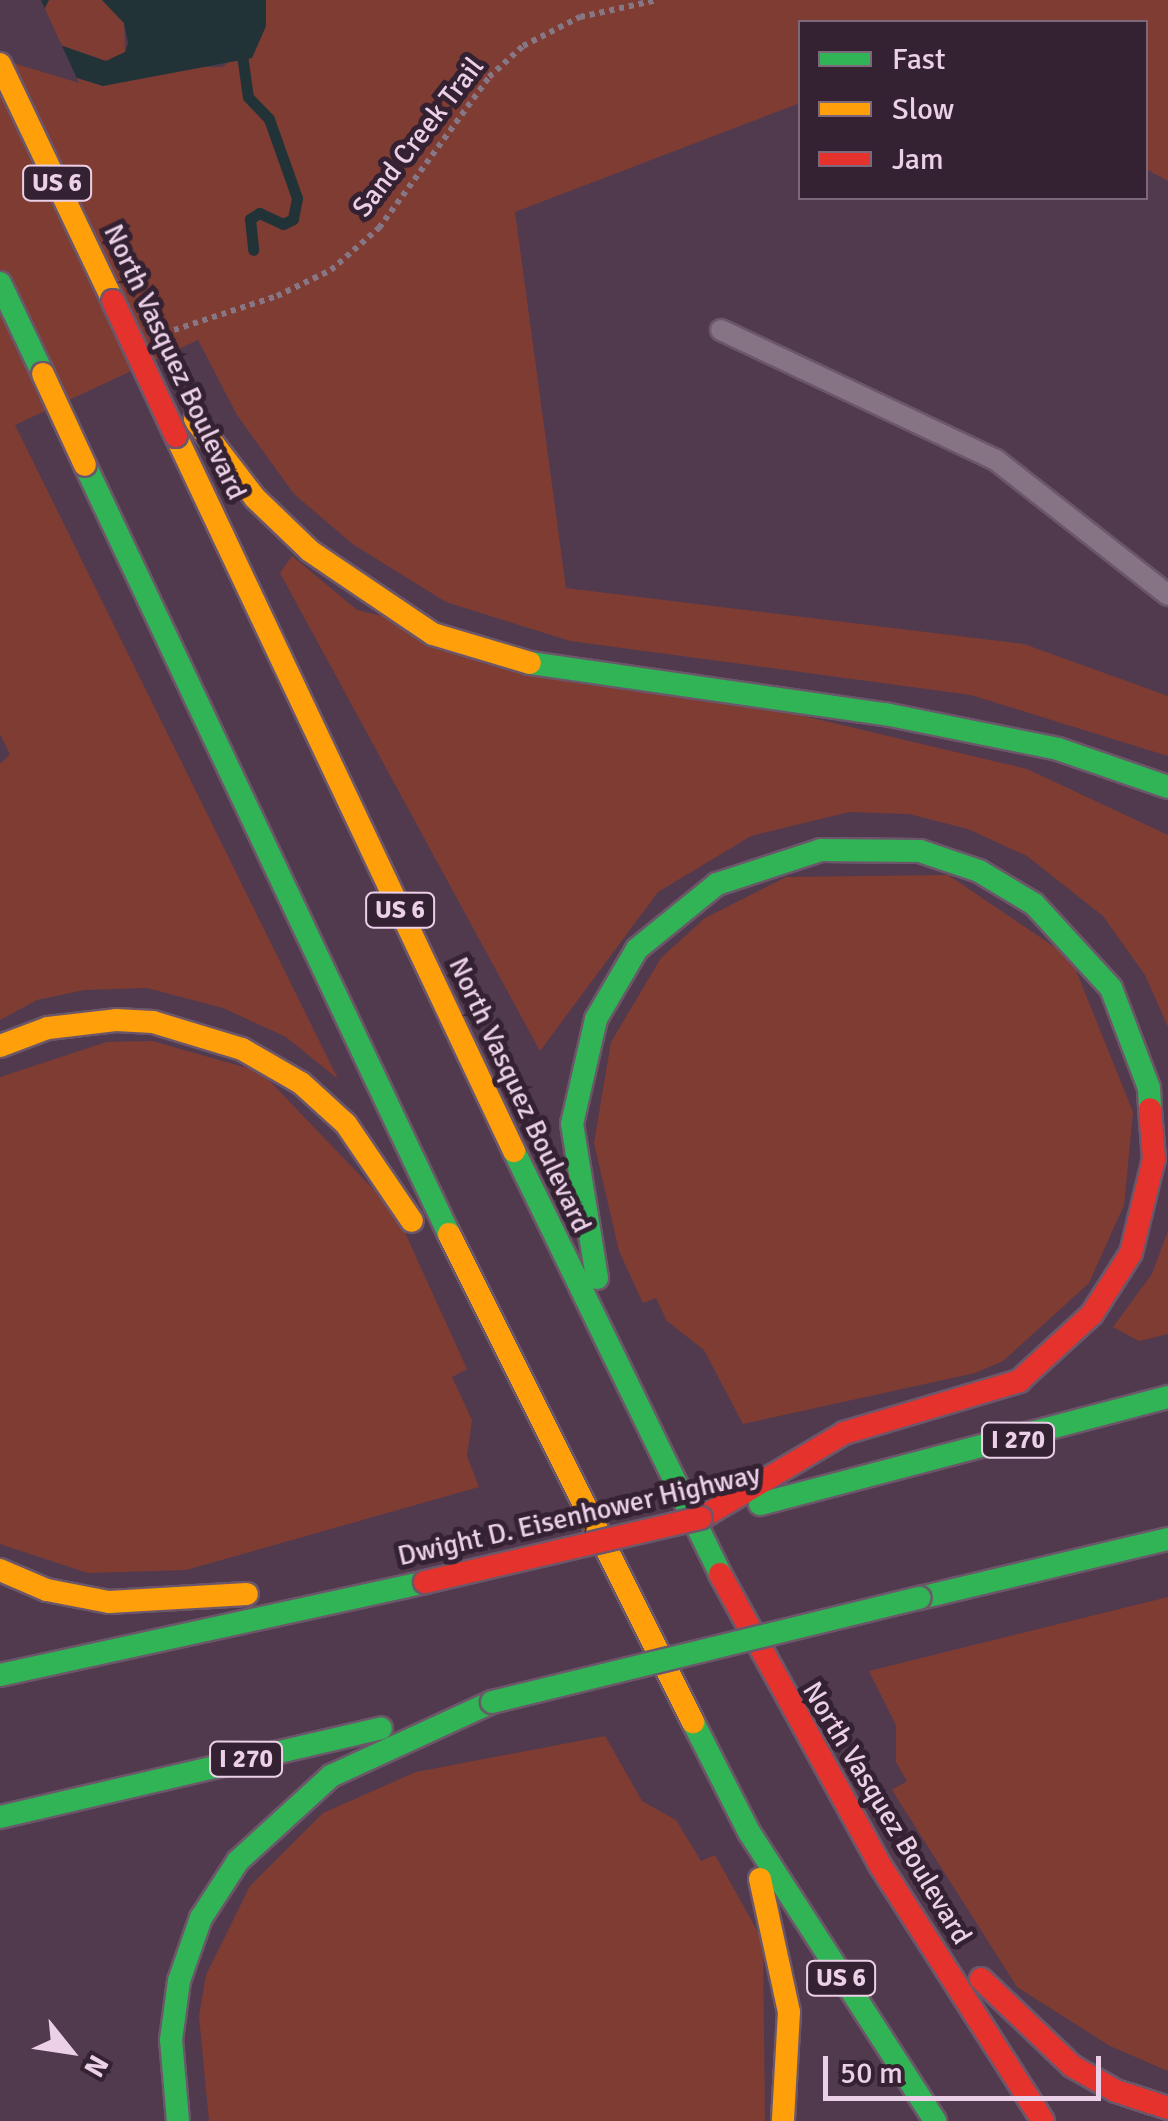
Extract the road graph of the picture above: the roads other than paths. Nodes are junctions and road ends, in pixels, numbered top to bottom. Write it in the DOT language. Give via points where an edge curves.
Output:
graph roads {
  1 [pos="0,64"];
  2 [pos="0,284"];
  3 [pos="113,301"];
  4 [pos="720,330"];
  5 [pos="1168,595"];
  6 [pos="1168,787"];
  7 [pos="0,1046"];
  8 [pos="514,1368"];
  9 [pos="623,1383"];
  10 [pos="1168,1397"];
  11 [pos="702,1518"];
  12 [pos="1168,1539"];
  13 [pos="1094,1558"];
  14 [pos="1168,1562"];
  15 [pos="0,1570"];
  16 [pos="425,1582"];
  17 [pos="0,1676"];
  18 [pos="492,1702"];
  19 [pos="0,1817"];
  20 [pos="749,1832"];
  21 [pos="880,1865"];
  22 [pos="1168,2108"];
  23 [pos="178,2121"];
  24 [pos="783,2121"];
  25 [pos="935,2121"];
  26 [pos="1042,2121"];
  1 -- 3 [label="highway, North Vasquez Boulevard / US 6"];
  2 -- 8 [label="highway, US 6, bridge"];
  3 -- 6 [label="highway, bridge" via="255,498 310,551 432,634 471,650 582,675 885,714 1058,749"];
  3 -- 9 [label="highway, North Vasquez Boulevard / US 6, bridge"];
  4 -- 5 [label="lane" via="996,460"];
  7 -- 8 [label="highway" via="78,1022 153,1022 210,1036 274,1065 354,1135"];
  8 -- 20 [label="highway, US 6"];
  9 -- 11 [label="highway" via="582,1206 572,1124 596,1019 615,979 659,925 717,884 821,850 920,851 980,871 1034,904 1091,960 1140,1052 1154,1159 1131,1253 1066,1342 1020,1381 844,1433"];
  9 -- 21 [label="highway, North Vasquez Boulevard / US 6" via="754,1646"];
  10 -- 11 [label="highway, Dwight D. Eisenhower Highway / I 270"];
  11 -- 16 [label="highway, Dwight D. Eisenhower Highway / I 270, bridge"];
  12 -- 13 [label="highway, I 270"];
  13 -- 14 [label="highway"];
  13 -- 18 [label="highway, I 270, bridge"];
  15 -- 16 [label="highway" via="47,1590 109,1602"];
  16 -- 17 [label="highway, Dwight D. Eisenhower Highway / I 270"];
  18 -- 19 [label="highway, I 270"];
  18 -- 23 [label="highway" via="331,1776 238,1861 201,1918 179,1981 170,2040"];
  20 -- 24 [label="highway" via="789,2012"];
  20 -- 25 [label="highway, US 6"];
  21 -- 22 [label="highway" via="1028,2030 1101,2083"];
  21 -- 26 [label="highway, North Vasquez Boulevard / US 6"];
}
